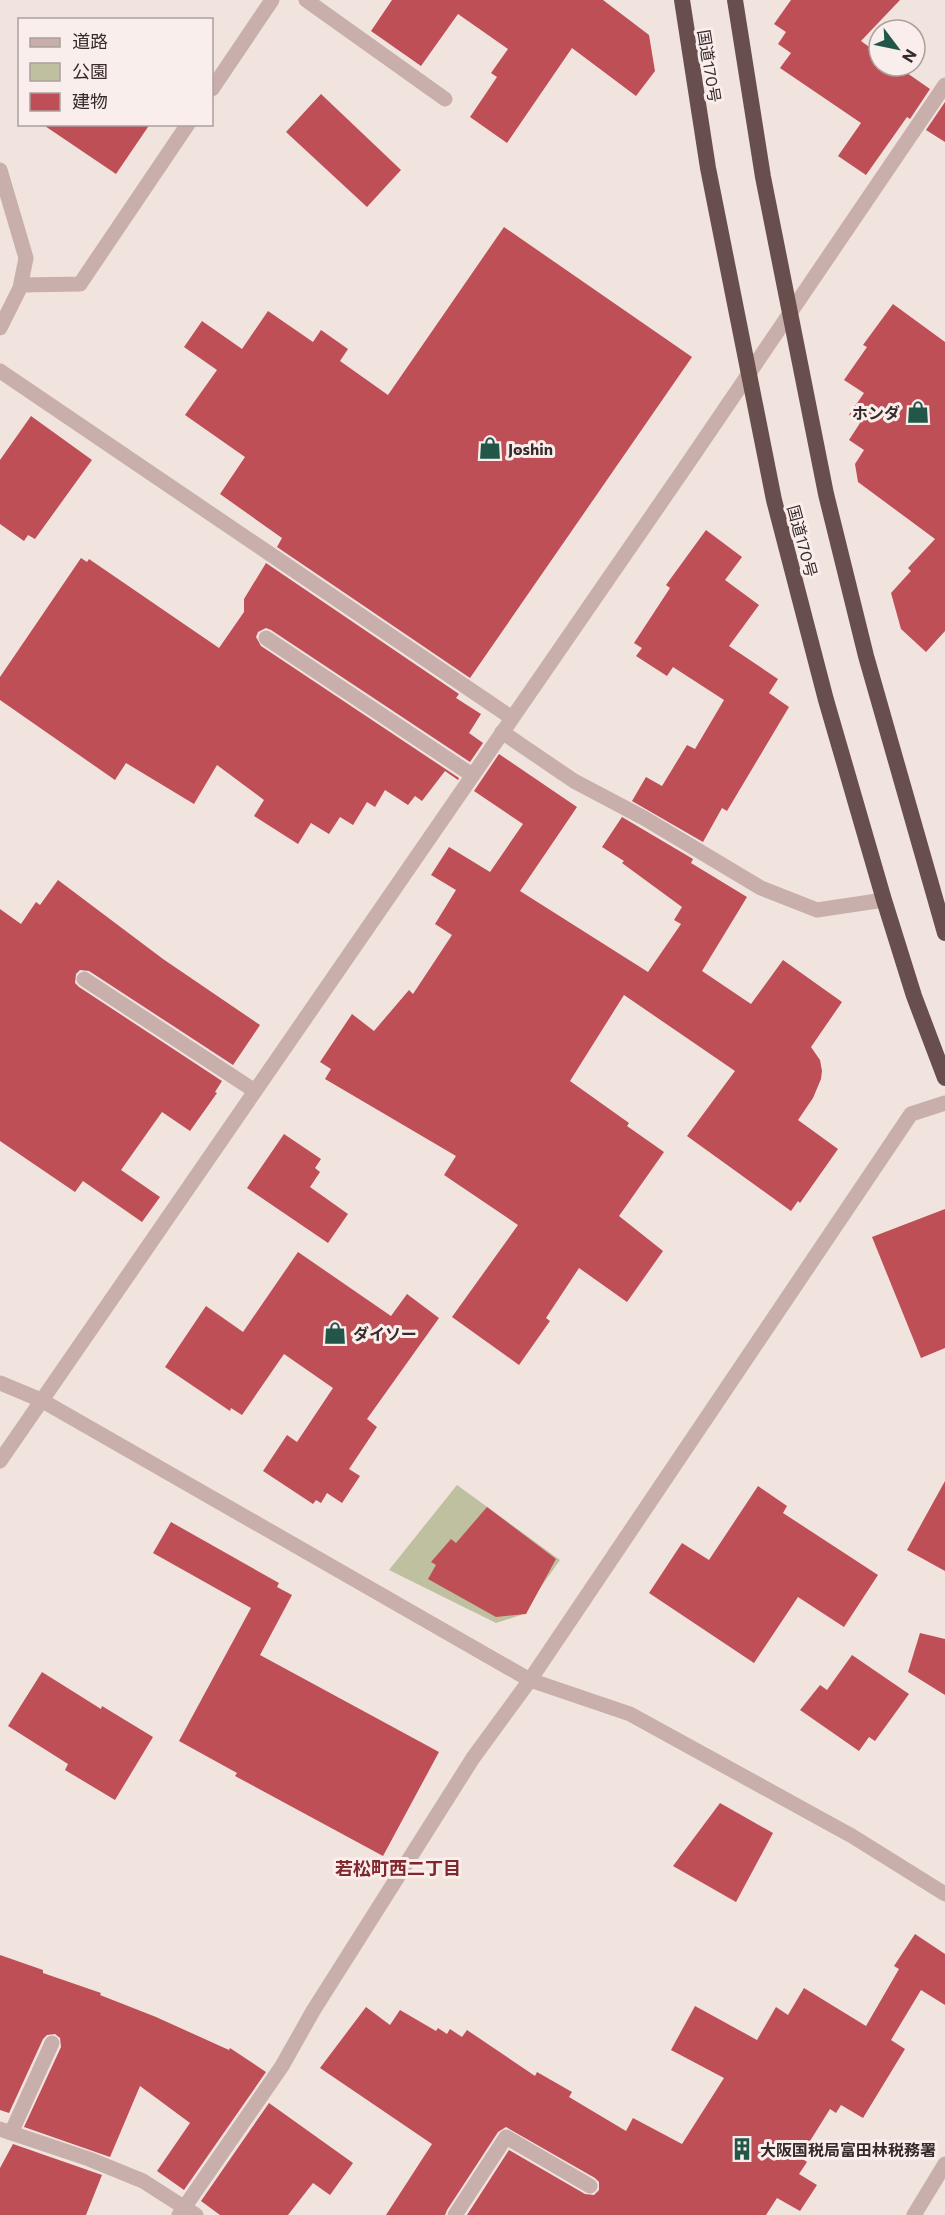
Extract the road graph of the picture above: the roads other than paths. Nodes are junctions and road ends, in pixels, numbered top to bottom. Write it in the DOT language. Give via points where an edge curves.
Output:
graph roads {
  1 [pos="272,0"];
  2 [pos="306,0"];
  3 [pos="682,0"];
  4 [pos="735,0"];
  5 [pos="945,85"];
  6 [pos="213,88"];
  7 [pos="445,99"];
  8 [pos="187,126"];
  9 [pos="0,170"];
  10 [pos="21,285"];
  11 [pos="789,312"];
  12 [pos="0,328"];
  13 [pos="0,371"];
  14 [pos="749,372"];
  15 [pos="266,638"];
  16 [pos="512,718"];
  17 [pos="502,732"];
  18 [pos="472,775"];
  19 [pos="884,900"];
  20 [pos="945,933"];
  21 [pos="84,979"];
  22 [pos="945,1078"];
  23 [pos="255,1091"];
  24 [pos="945,1103"];
  25 [pos="0,1383"];
  26 [pos="41,1400"];
  27 [pos="0,1461"];
  28 [pos="530,1680"];
  29 [pos="945,1894"];
  30 [pos="52,2043"];
  31 [pos="5,2131"];
  32 [pos="945,2164"];
  33 [pos="590,2186"];
  34 [pos="187,2213"];
  35 [pos="455,2215"];
  36 [pos="914,2215"];
  1 -- 6 [label="street"];
  2 -- 7 [label="street"];
  3 -- 14 [label="highway, 国道170号" via="708,168"];
  4 -- 11 [label="highway, 国道170号"];
  5 -- 11 [label="street"];
  8 -- 10 [label="street" via="80,284"];
  9 -- 10 [label="street" via="26,258"];
  10 -- 12 [label="street"];
  11 -- 14 [label="street"];
  11 -- 20 [label="highway, 国道170号" via="826,494 866,656"];
  13 -- 16 [label="street"];
  14 -- 16 [label="street"];
  14 -- 19 [label="highway, 国道170号" via="783,533"];
  15 -- 18 [label="street"];
  16 -- 17 [label="street"];
  17 -- 18 [label="street"];
  17 -- 19 [label="street" via="574,781 761,888 817,910"];
  18 -- 23 [label="street"];
  19 -- 22 [label="highway, 国道170号"];
  21 -- 23 [label="street"];
  23 -- 26 [label="street"];
  24 -- 28 [label="street" via="911,1114"];
  25 -- 26 [label="street"];
  26 -- 27 [label="street"];
  26 -- 28 [label="street"];
  28 -- 29 [label="street" via="630,1714 852,1836"];
  28 -- 34 [label="street" via="473,1758"];
  30 -- 31 [label="street"];
  31 -- 34 [label="street" via="143,2181"];
  32 -- 36 [label="street"];
  33 -- 35 [label="street" via="507,2137"];
}
